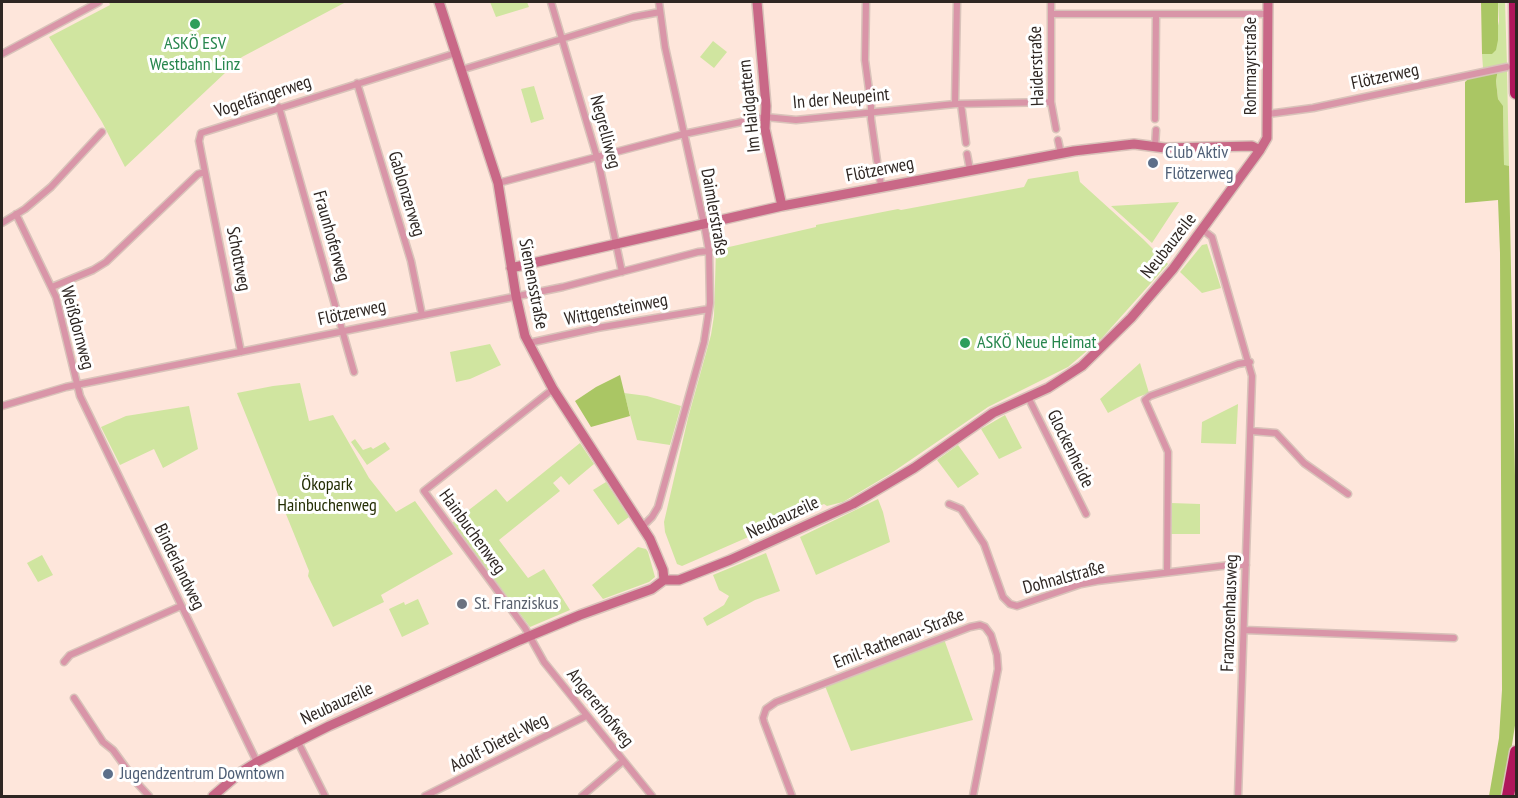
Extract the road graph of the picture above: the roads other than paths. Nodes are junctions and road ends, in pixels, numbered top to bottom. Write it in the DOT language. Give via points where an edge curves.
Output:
graph roads {
  1 [pos="99,2"];
  2 [pos="439,2"];
  3 [pos="551,2"];
  4 [pos="659,2"];
  5 [pos="757,2"];
  6 [pos="866,2"];
  7 [pos="957,2"];
  8 [pos="1050,2"];
  9 [pos="1268,2"];
  10 [pos="1515,2"];
  11 [pos="660,12"];
  12 [pos="1050,14"];
  13 [pos="1156,14"];
  14 [pos="1268,15"];
  15 [pos="563,39"];
  16 [pos="456,53"];
  17 [pos="2,54"];
  18 [pos="1507,67"];
  19 [pos="461,70"];
  20 [pos="357,83"];
  21 [pos="1516,93"];
  22 [pos="1051,102"];
  23 [pos="958,104"];
  24 [pos="279,107"];
  25 [pos="871,111"];
  26 [pos="1268,114"];
  27 [pos="765,117"];
  28 [pos="1155,119"];
  29 [pos="1056,129"];
  30 [pos="1156,130"];
  31 [pos="1268,131"];
  32 [pos="102,132"];
  33 [pos="684,134"];
  34 [pos="1058,140"];
  35 [pos="966,143"];
  36 [pos="1155,147"];
  37 [pos="1260,150"];
  38 [pos="968,154"];
  39 [pos="1061,154"];
  40 [pos="597,157"];
  41 [pos="877,161"];
  42 [pos="970,170"];
  43 [pos="205,172"];
  44 [pos="879,172"];
  45 [pos="498,183"];
  46 [pos="882,186"];
  47 [pos="783,206"];
  48 [pos="16,214"];
  49 [pos="2,223"];
  50 [pos="704,224"];
  51 [pos="1203,230"];
  52 [pos="615,244"];
  53 [pos="709,251"];
  54 [pos="511,268"];
  55 [pos="622,272"];
  56 [pos="52,287"];
  57 [pos="516,296"];
  58 [pos="709,309"];
  59 [pos="422,315"];
  60 [pos="343,332"];
  61 [pos="529,343"];
  62 [pos="241,352"];
  63 [pos="1250,362"];
  64 [pos="354,372"];
  65 [pos="76,384"];
  66 [pos="553,389"];
  67 [pos="1028,397"];
  68 [pos="2,406"];
  69 [pos="1251,431"];
  70 [pos="1348,494"];
  71 [pos="949,504"];
  72 [pos="1086,514"];
  73 [pos="643,526"];
  74 [pos="1246,565"];
  75 [pos="1167,572"];
  76 [pos="664,580"];
  77 [pos="181,606"];
  78 [pos="1244,630"];
  79 [pos="529,636"];
  80 [pos="1454,638"];
  81 [pos="64,662"];
  82 [pos="74,698"];
  83 [pos="586,716"];
  84 [pos="297,740"];
  85 [pos="1516,752"];
  86 [pos="623,761"];
  87 [pos="257,762"];
  88 [pos="149,796"];
  89 [pos="213,796"];
  90 [pos="325,796"];
  91 [pos="425,796"];
  92 [pos="582,796"];
  93 [pos="651,796"];
  94 [pos="792,796"];
  95 [pos="973,796"];
  96 [pos="1238,796"];
  97 [pos="1508,796"];
  1 -- 17 [label="street"];
  2 -- 16 [label="street, Siemensstraße"];
  3 -- 15 [label="street, Negrelliweg"];
  4 -- 11 [label="street, Daimlerstraße"];
  5 -- 27 [label="street, Im Haidgattern"];
  6 -- 25 [label="street" via="865,60"];
  7 -- 23 [label="street"];
  8 -- 12 [label="street, Haiderstraße"];
  9 -- 14 [label="street, Rohrmayrstraße"];
  10 -- 21 [label="highway"];
  11 -- 15 [label="street" via="633,16"];
  11 -- 33 [label="street, Daimlerstraße"];
  12 -- 13 [label="street"];
  12 -- 22 [label="street, Haiderstraße"];
  13 -- 14 [label="street"];
  13 -- 28 [label="street"];
  14 -- 26 [label="street, Rohrmayrstraße"];
  15 -- 19 [label="street"];
  15 -- 40 [label="street, Negrelliweg"];
  16 -- 19 [label="street, Siemensstraße"];
  16 -- 20 [label="street, Vogelfängerweg"];
  18 -- 26 [label="street, Flötzerweg"];
  19 -- 45 [label="street, Siemensstraße"];
  20 -- 24 [label="street, Vogelfängerweg"];
  20 -- 59 [label="street, Gablonzerweg" via="411,261"];
  22 -- 23 [label="street, In der Neupeint"];
  22 -- 29 [label="street, Haiderstraße"];
  23 -- 25 [label="street, In der Neupeint"];
  23 -- 35 [label="street"];
  24 -- 43 [label="street, Vogelfängerweg" via="201,133"];
  24 -- 60 [label="street, Fraunhoferweg"];
  25 -- 27 [label="street, In der Neupeint" via="796,120"];
  25 -- 41 [label="street"];
  26 -- 31 [label="street, Rohrmayrstraße"];
  27 -- 33 [label="street, In der Neupeint"];
  27 -- 47 [label="street, Im Haidgattern"];
  30 -- 36 [label="street"];
  31 -- 37 [label="street, Neubauzeile"];
  32 -- 48 [label="street" via="51,188"];
  33 -- 40 [label="street, In der Neupeint"];
  33 -- 50 [label="street, Daimlerstraße"];
  34 -- 39 [label="street"];
  36 -- 37 [label="street, Flötzerweg" via="1252,146"];
  36 -- 39 [label="street, Flötzerweg" via="1134,144"];
  37 -- 51 [label="street, Neubauzeile"];
  38 -- 42 [label="street"];
  39 -- 42 [label="street, Flötzerweg"];
  40 -- 45 [label="street, In der Neupeint"];
  40 -- 52 [label="street, Negrelliweg"];
  42 -- 46 [label="street, Flötzerweg"];
  43 -- 56 [label="street" via="198,174 106,262"];
  43 -- 62 [label="street, Schottweg"];
  44 -- 46 [label="street"];
  45 -- 54 [label="street, Siemensstraße"];
  46 -- 47 [label="street, Flötzerweg"];
  47 -- 50 [label="street, Flötzerweg"];
  48 -- 49 [label="street"];
  48 -- 56 [label="street, Weißdornweg"];
  50 -- 52 [label="street, Flötzerweg"];
  50 -- 53 [label="street, Daimlerstraße"];
  51 -- 63 [label="street, Franzosenhausweg" via="1212,237"];
  51 -- 67 [label="street, Neubauzeile" via="1152,294 1095,355 1064,378"];
  52 -- 54 [label="street, Flötzerweg"];
  52 -- 55 [label="street, Negrelliweg"];
  53 -- 55 [label="street, Flötzerweg"];
  53 -- 58 [label="street, Daimlerstraße"];
  54 -- 57 [label="street, Siemensstraße"];
  55 -- 57 [label="street, Flötzerweg"];
  56 -- 65 [label="street, Weißdornweg"];
  57 -- 59 [label="street, Flötzerweg"];
  57 -- 61 [label="street, Siemensstraße"];
  58 -- 61 [label="street, Wittgensteinweg"];
  58 -- 73 [label="street, Daimlerstraße" via="704,342 658,507"];
  59 -- 60 [label="street, Flötzerweg"];
  60 -- 62 [label="street, Flötzerweg"];
  60 -- 64 [label="street, Fraunhoferweg"];
  61 -- 66 [label="street, Siemensstraße"];
  62 -- 65 [label="street, Flötzerweg"];
  63 -- 69 [label="street, Franzosenhausweg"];
  63 -- 75 [label="street" via="1145,400 1168,453"];
  65 -- 68 [label="street, Flötzerweg"];
  65 -- 77 [label="street, Binderlandweg"];
  66 -- 73 [label="street, Siemensstraße"];
  66 -- 79 [label="street, Hainbuchenweg" via="424,492"];
  67 -- 72 [label="street, Glockenheide"];
  67 -- 76 [label="street, Neubauzeile" via="993,413 914,468 853,504 730,560 680,580"];
  69 -- 70 [label="street" via="1276,433 1304,463"];
  69 -- 74 [label="street, Franzosenhausweg"];
  71 -- 75 [label="street, Dohnalstraße" via="961,509 978,535 1003,597 1010,604 1029,603 1081,584"];
  73 -- 76 [label="street, Siemensstraße"];
  74 -- 75 [label="street, Dohnalstraße"];
  74 -- 78 [label="street, Franzosenhausweg"];
  76 -- 79 [label="street, Neubauzeile" via="652,590"];
  77 -- 81 [label="street" via="70,655"];
  77 -- 87 [label="street, Binderlandweg"];
  78 -- 80 [label="street"];
  78 -- 96 [label="street, Franzosenhausweg"];
  79 -- 83 [label="street, Angererhofweg" via="544,663"];
  79 -- 84 [label="street, Neubauzeile"];
  82 -- 88 [label="street"];
  83 -- 86 [label="street, Angererhofweg"];
  83 -- 91 [label="street, Adolf-Dietel-Weg"];
  84 -- 87 [label="street, Neubauzeile"];
  84 -- 90 [label="street"];
  85 -- 97 [label="highway"];
  86 -- 92 [label="street"];
  86 -- 93 [label="street, Angererhofweg"];
  87 -- 89 [label="street, Neubauzeile"];
  94 -- 95 [label="street, Emil-Rathenau-Straße" via="764,722 764,712 776,702 970,627 985,627 996,649 998,669"];
}
